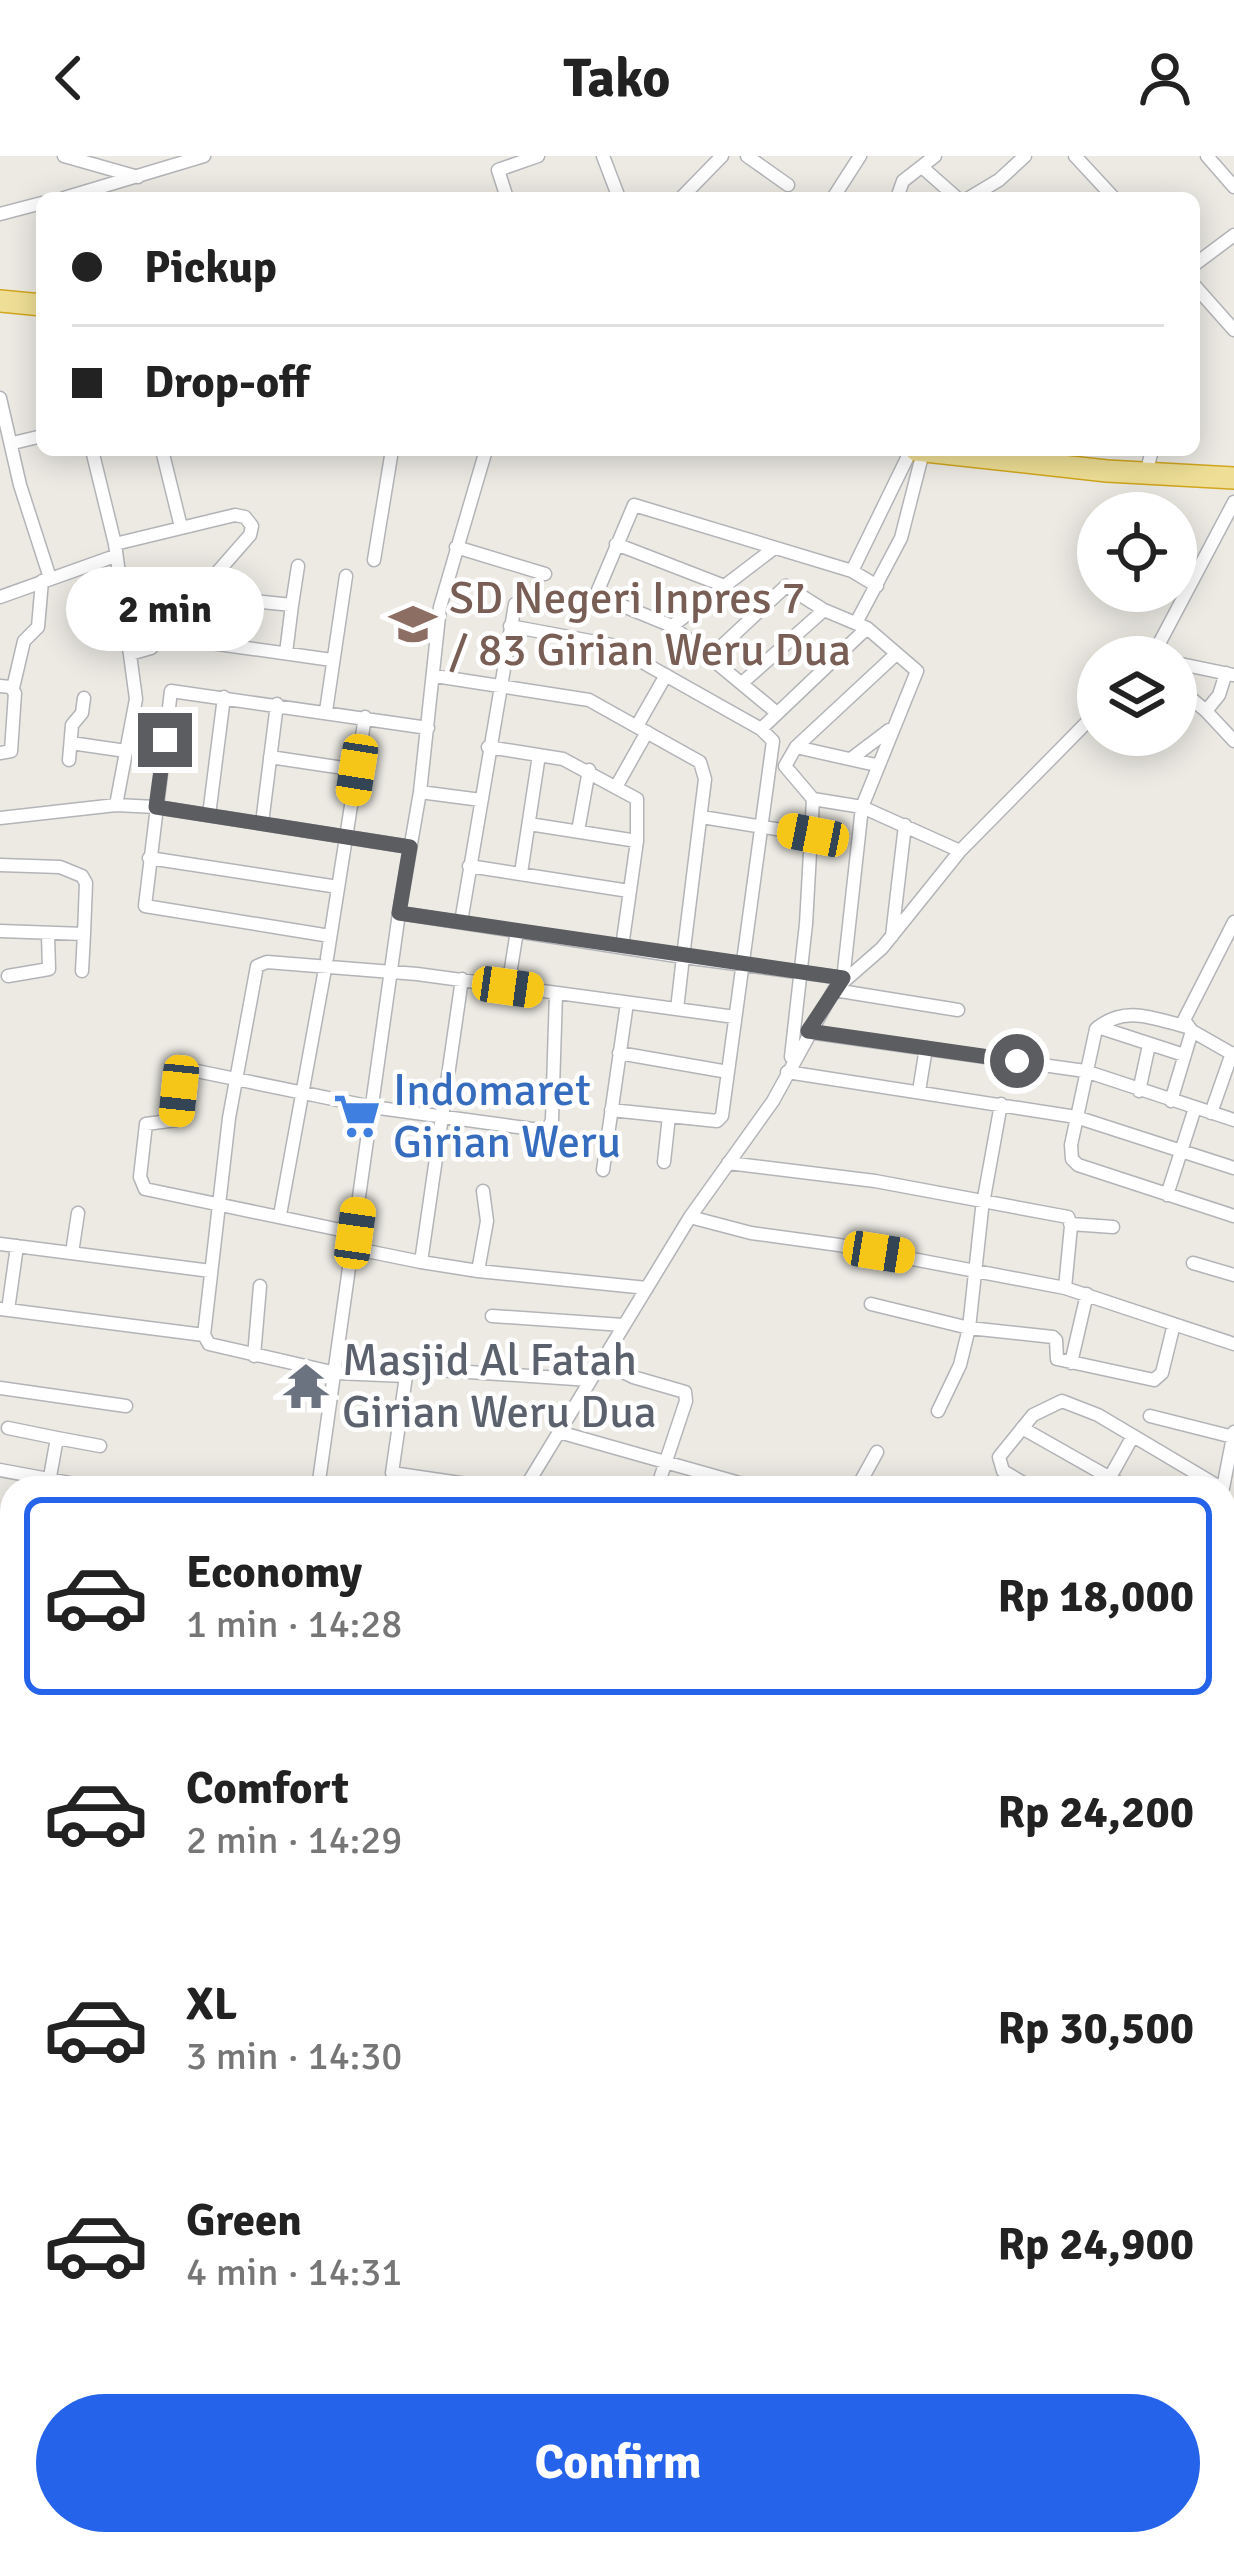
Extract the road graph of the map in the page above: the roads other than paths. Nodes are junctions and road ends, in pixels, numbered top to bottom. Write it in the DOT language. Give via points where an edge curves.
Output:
graph roads {
  1 [pos="64,156"];
  2 [pos="203,156"];
  3 [pos="538,156"];
  4 [pos="603,156"];
  5 [pos="722,156"];
  6 [pos="747,156"];
  7 [pos="860,156"];
  8 [pos="934,156"];
  9 [pos="1025,156"];
  10 [pos="1075,156"];
  11 [pos="1207,156"];
  12 [pos="113,162"];
  13 [pos="922,167"];
  14 [pos="140,177"];
  15 [pos="1232,182"];
  16 [pos="788,185"];
  17 [pos="109,187"];
  18 [pos="89,192"];
  19 [pos="505,192"];
  20 [pos="617,192"];
  21 [pos="687,192"];
  22 [pos="836,192"];
  23 [pos="899,192"];
  24 [pos="950,192"];
  25 [pos="979,192"];
  26 [pos="1108,192"];
  27 [pos="36,205"];
  28 [pos="0,214"];
  29 [pos="1234,236"];
  30 [pos="1200,261"];
  31 [pos="1200,291"];
  32 [pos="0,301"];
  33 [pos="1234,303"];
  34 [pos="36,304"];
  35 [pos="1220,313"];
  36 [pos="1234,330"];
  37 [pos="0,398"];
  38 [pos="36,437"];
  39 [pos="13,443"];
  40 [pos="93,456"];
  41 [pos="163,456"];
  42 [pos="391,456"];
  43 [pos="484,456"];
  44 [pos="913,456"];
  45 [pos="915,456"];
  46 [pos="974,456"];
  47 [pos="1150,456"];
  48 [pos="1146,474"];
  49 [pos="1234,478"];
  50 [pos="1234,502"];
  51 [pos="181,527"];
  52 [pos="616,544"];
  53 [pos="456,547"];
  54 [pos="773,549"];
  55 [pos="115,550"];
  56 [pos="374,560"];
  57 [pos="298,566"];
  58 [pos="220,572"];
  59 [pos="852,572"];
  60 [pos="545,574"];
  61 [pos="346,576"];
  62 [pos="46,580"];
  63 [pos="722,586"];
  64 [pos="877,586"];
  65 [pos="0,596"];
  66 [pos="292,604"];
  67 [pos="514,604"];
  68 [pos="824,610"];
  69 [pos="510,626"];
  70 [pos="671,626"];
  71 [pos="861,626"];
  72 [pos="1162,636"];
  73 [pos="211,643"];
  74 [pos="286,653"];
  75 [pos="130,654"];
  76 [pos="895,655"];
  77 [pos="710,657"];
  78 [pos="332,660"];
  79 [pos="1197,667"];
  80 [pos="1230,674"];
  81 [pos="666,675"];
  82 [pos="435,676"];
  83 [pos="742,683"];
  84 [pos="499,686"];
  85 [pos="6,687"];
  86 [pos="224,697"];
  87 [pos="84,698"];
  88 [pos="277,704"];
  89 [pos="1197,704"];
  90 [pos="326,711"];
  91 [pos="1206,712"];
  92 [pos="777,713"];
  93 [pos="365,717"];
  94 [pos="893,727"];
  95 [pos="428,728"];
  96 [pos="761,728"];
  97 [pos="642,729"];
  98 [pos="1077,732"];
  99 [pos="1234,741"];
  100 [pos="70,743"];
  101 [pos="488,746"];
  102 [pos="796,747"];
  103 [pos="126,752"];
  104 [pos="0,753"];
  105 [pos="539,755"];
  106 [pos="270,757"];
  107 [pos="852,758"];
  108 [pos="770,759"];
  109 [pos="69,760"];
  110 [pos="876,765"];
  111 [pos="785,766"];
  112 [pos="357,770"];
  113 [pos="589,770"];
  114 [pos="616,788"];
  115 [pos="420,792"];
  116 [pos="813,799"];
  117 [pos="481,800"];
  118 [pos="116,805"];
  119 [pos="156,807"];
  120 [pos="862,807"];
  121 [pos="209,815"];
  122 [pos="702,817"];
  123 [pos="0,818"];
  124 [pos="262,823"];
  125 [pos="529,824"];
  126 [pos="760,824"];
  127 [pos="905,825"];
  128 [pos="578,831"];
  129 [pos="813,835"];
  130 [pos="346,837"];
  131 [pos="637,842"];
  132 [pos="410,847"];
  133 [pos="960,851"];
  134 [pos="149,859"];
  135 [pos="0,866"];
  136 [pos="469,866"];
  137 [pos="521,873"];
  138 [pos="338,887"];
  139 [pos="629,891"];
  140 [pos="399,913"];
  141 [pos="461,922"];
  142 [pos="1233,924"];
  143 [pos="0,931"];
  144 [pos="517,931"];
  145 [pos="84,934"];
  146 [pos="48,935"];
  147 [pos="330,936"];
  148 [pos="891,938"];
  149 [pos="622,947"];
  150 [pos="683,957"];
  151 [pos="326,963"];
  152 [pos="743,964"];
  153 [pos="82,970"];
  154 [pos="800,971"];
  155 [pos="391,973"];
  156 [pos="8,976"];
  157 [pos="462,980"];
  158 [pos="840,983"];
  159 [pos="508,987"];
  160 [pos="556,993"];
  161 [pos="627,1003"];
  162 [pos="676,1009"];
  163 [pos="958,1010"];
  164 [pos="735,1017"];
  165 [pos="1098,1027"];
  166 [pos="1190,1029"];
  167 [pos="808,1031"];
  168 [pos="1149,1045"];
  169 [pos="926,1048"];
  170 [pos="619,1053"];
  171 [pos="1233,1054"];
  172 [pos="1184,1055"];
  173 [pos="789,1068"];
  174 [pos="1085,1071"];
  175 [pos="728,1072"];
  176 [pos="236,1078"];
  177 [pos="919,1091"];
  178 [pos="1139,1091"];
  179 [pos="303,1092"];
  180 [pos="1171,1101"];
  181 [pos="1000,1104"];
  182 [pos="372,1107"];
  183 [pos="1195,1108"];
  184 [pos="610,1110"];
  185 [pos="1211,1113"];
  186 [pos="440,1116"];
  187 [pos="669,1116"];
  188 [pos="1076,1117"];
  189 [pos="1234,1120"];
  190 [pos="1181,1152"];
  191 [pos="664,1162"];
  192 [pos="728,1163"];
  193 [pos="1234,1168"];
  194 [pos="602,1171"];
  195 [pos="483,1191"];
  196 [pos="1167,1195"];
  197 [pos="984,1200"];
  198 [pos="218,1204"];
  199 [pos="78,1213"];
  200 [pos="280,1215"];
  201 [pos="1234,1216"];
  202 [pos="690,1217"];
  203 [pos="1071,1224"];
  204 [pos="1113,1228"];
  205 [pos="355,1233"];
  206 [pos="0,1244"];
  207 [pos="16,1246"];
  208 [pos="352,1248"];
  209 [pos="73,1253"];
  210 [pos="421,1262"];
  211 [pos="1193,1264"];
  212 [pos="975,1269"];
  213 [pos="211,1271"];
  214 [pos="478,1271"];
  215 [pos="1234,1275"];
  216 [pos="260,1286"];
  217 [pos="647,1288"];
  218 [pos="1065,1288"];
  219 [pos="1087,1294"];
  220 [pos="871,1304"];
  221 [pos="4,1310"];
  222 [pos="492,1316"];
  223 [pos="1174,1324"];
  224 [pos="623,1325"];
  225 [pos="969,1328"];
  226 [pos="204,1335"];
  227 [pos="1234,1344"];
  228 [pos="254,1356"];
  229 [pos="601,1361"];
  230 [pos="1071,1363"];
  231 [pos="336,1372"];
  232 [pos="406,1376"];
  233 [pos="590,1380"];
  234 [pos="0,1388"];
  235 [pos="126,1406"];
  236 [pos="938,1411"];
  237 [pos="1150,1416"];
  238 [pos="8,1428"];
  239 [pos="1022,1428"];
  240 [pos="559,1432"];
  241 [pos="1234,1435"];
  242 [pos="1133,1436"];
  243 [pos="57,1438"];
  244 [pos="100,1445"];
  245 [pos="877,1452"];
  246 [pos="663,1463"];
  247 [pos="50,1476"];
  248 [pos="320,1476"];
  249 [pos="412,1476"];
  250 [pos="532,1476"];
  251 [pos="660,1476"];
  252 [pos="712,1476"];
  253 [pos="867,1476"];
  254 [pos="1010,1476"];
  255 [pos="1096,1476"];
  256 [pos="1111,1476"];
  257 [pos="1201,1476"];
  258 [pos="1225,1476"];
  1 -- 12 [label="street"];
  2 -- 14 [label="street"];
  3 -- 19 [label="street" via="498,170"];
  4 -- 20 [label="street"];
  5 -- 21 [label="street"];
  6 -- 16 [label="street"];
  7 -- 22 [label="street"];
  8 -- 13 [label="street"];
  9 -- 25 [label="street"];
  10 -- 26 [label="street"];
  11 -- 15 [label="street"];
  12 -- 14 [label="street"];
  12 -- 17 [label="street"];
  13 -- 23 [label="street"];
  13 -- 24 [label="street"];
  14 -- 17 [label="street"];
  17 -- 18 [label="street"];
  27 -- 28 [label="street"];
  29 -- 30 [label="street"];
  31 -- 35 [label="street"];
  32 -- 34 [label="highway"];
  33 -- 35 [label="street"];
  35 -- 36 [label="street"];
  37 -- 39 [label="street"];
  38 -- 39 [label="street"];
  39 -- 62 [label="street"];
  40 -- 55 [label="street"];
  41 -- 51 [label="street"];
  42 -- 56 [label="street"];
  43 -- 53 [label="street"];
  44 -- 59 [label="street"];
  45 -- 64 [label="street" via="901,538"];
  46 -- 48 [label="highway"];
  47 -- 48 [label="street"];
  48 -- 49 [label="highway"];
  50 -- 72 [label="street"];
  51 -- 55 [label="street"];
  51 -- 58 [label="street" via="235,515 250,521 250,536"];
  52 -- 54 [label="street" via="636,504"];
  52 -- 63 [label="street"];
  52 -- 70 [label="street" via="596,595"];
  53 -- 60 [label="street"];
  53 -- 82 [label="street" via="440,607"];
  54 -- 59 [label="street"];
  54 -- 63 [label="street"];
  55 -- 62 [label="street"];
  55 -- 75 [label="street"];
  57 -- 66 [label="street"];
  58 -- 66 [label="street" via="242,589 243,600"];
  58 -- 75 [label="street" via="152,648"];
  59 -- 64 [label="street"];
  61 -- 78 [label="street"];
  62 -- 65 [label="street"];
  62 -- 85 [label="street" via="38,627"];
  63 -- 70 [label="street"];
  64 -- 71 [label="street"];
  66 -- 74 [label="street"];
  67 -- 69 [label="street"];
  68 -- 71 [label="street"];
  68 -- 77 [label="street" via="786,586"];
  68 -- 83 [label="street"];
  69 -- 81 [label="street" via="612,644"];
  69 -- 84 [label="street"];
  70 -- 77 [label="street"];
  71 -- 76 [label="street"];
  71 -- 92 [label="street"];
  73 -- 74 [label="street"];
  74 -- 78 [label="street"];
  75 -- 103 [label="street" via="136,699"];
  76 -- 94 [label="street" via="914,664 917,675"];
  76 -- 102 [label="street"];
  77 -- 83 [label="street"];
  78 -- 90 [label="street"];
  79 -- 80 [label="street"];
  80 -- 91 [label="street"];
  81 -- 96 [label="street"];
  81 -- 97 [label="street"];
  82 -- 84 [label="street"];
  82 -- 95 [label="street"];
  83 -- 92 [label="street"];
  84 -- 97 [label="street" via="589,700"];
  84 -- 101 [label="street"];
  85 -- 104 [label="street" via="10,751"];
  86 -- 88 [label="street"];
  86 -- 119 [label="street" via="171,691"];
  86 -- 121 [label="street"];
  87 -- 100 [label="street"];
  88 -- 90 [label="street"];
  88 -- 106 [label="street"];
  89 -- 91 [label="street"];
  90 -- 93 [label="street"];
  91 -- 99 [label="street"];
  92 -- 96 [label="street"];
  93 -- 95 [label="street"];
  93 -- 112 [label="street"];
  94 -- 107 [label="street"];
  94 -- 110 [label="street"];
  95 -- 115 [label="street"];
  96 -- 108 [label="street" via="772,738"];
  97 -- 114 [label="street"];
  97 -- 122 [label="street" via="704,769"];
  98 -- 133 [label="street"];
  100 -- 103 [label="street"];
  100 -- 109 [label="street"];
  101 -- 105 [label="street"];
  101 -- 117 [label="street"];
  102 -- 107 [label="street"];
  102 -- 111 [label="street"];
  103 -- 118 [label="street"];
  105 -- 113 [label="street"];
  105 -- 125 [label="street"];
  106 -- 112 [label="street"];
  106 -- 124 [label="street"];
  107 -- 110 [label="street"];
  108 -- 111 [label="street"];
  108 -- 126 [label="street"];
  110 -- 120 [label="street"];
  111 -- 116 [label="street"];
  112 -- 130 [label="street"];
  113 -- 114 [label="street"];
  113 -- 128 [label="street"];
  114 -- 131 [label="street" via="637,800"];
  115 -- 117 [label="street"];
  115 -- 132 [label="street"];
  116 -- 120 [label="street"];
  116 -- 129 [label="street"];
  117 -- 136 [label="street"];
  118 -- 119 [label="street"];
  118 -- 123 [label="street"];
  119 -- 121 [label="street"];
  119 -- 134 [label="street"];
  120 -- 127 [label="street"];
  120 -- 158 [label="street"];
  121 -- 124 [label="street"];
  122 -- 126 [label="street"];
  122 -- 150 [label="street"];
  124 -- 130 [label="street"];
  125 -- 128 [label="street"];
  125 -- 137 [label="street"];
  126 -- 129 [label="street"];
  126 -- 152 [label="street"];
  127 -- 133 [label="street"];
  127 -- 148 [label="street"];
  128 -- 131 [label="street"];
  129 -- 154 [label="street"];
  130 -- 132 [label="street"];
  130 -- 138 [label="street"];
  131 -- 139 [label="street"];
  132 -- 140 [label="street"];
  133 -- 148 [label="street"];
  134 -- 138 [label="street"];
  134 -- 147 [label="street" via="148,908"];
  135 -- 145 [label="street" via="60,867 82,876"];
  136 -- 137 [label="street"];
  136 -- 141 [label="street"];
  137 -- 139 [label="street"];
  138 -- 147 [label="street"];
  139 -- 149 [label="street"];
  140 -- 141 [label="street"];
  140 -- 155 [label="street"];
  141 -- 144 [label="street"];
  142 -- 166 [label="street" via="1184,1017"];
  143 -- 146 [label="street"];
  144 -- 149 [label="street"];
  144 -- 159 [label="street"];
  145 -- 146 [label="street"];
  145 -- 153 [label="street"];
  146 -- 156 [label="street" via="49,969"];
  147 -- 151 [label="street"];
  148 -- 158 [label="street"];
  149 -- 150 [label="street"];
  150 -- 152 [label="street"];
  150 -- 162 [label="street"];
  151 -- 155 [label="street"];
  151 -- 176 [label="street" via="257,966"];
  151 -- 179 [label="street"];
  152 -- 154 [label="street"];
  152 -- 164 [label="street"];
  154 -- 158 [label="street"];
  154 -- 173 [label="street"];
  155 -- 157 [label="street"];
  155 -- 182 [label="street"];
  157 -- 159 [label="street"];
  157 -- 186 [label="street"];
  158 -- 163 [label="street"];
  158 -- 167 [label="street"];
  159 -- 160 [label="street"];
  160 -- 161 [label="street"];
  160 -- 186 [label="street" via="551,1127"];
  161 -- 162 [label="street"];
  161 -- 170 [label="street"];
  162 -- 164 [label="street"];
  164 -- 175 [label="street"];
  165 -- 166 [label="street" via="1128,1014"];
  165 -- 168 [label="street"];
  165 -- 174 [label="street"];
  166 -- 171 [label="street"];
  166 -- 172 [label="street"];
  167 -- 169 [label="street"];
  167 -- 173 [label="street"];
  168 -- 172 [label="street"];
  168 -- 178 [label="street"];
  169 -- 174 [label="street"];
  169 -- 177 [label="street"];
  170 -- 175 [label="street"];
  170 -- 184 [label="street"];
  171 -- 185 [label="street"];
  172 -- 180 [label="street"];
  173 -- 177 [label="street"];
  173 -- 192 [label="street"];
  174 -- 178 [label="street"];
  174 -- 188 [label="street"];
  175 -- 187 [label="street" via="719,1120"];
  176 -- 179 [label="street"];
  176 -- 198 [label="street"];
  176 -- 198 [label="street" via="183,1067 176,1120 146,1127 145,1189"];
  177 -- 181 [label="street"];
  178 -- 180 [label="street"];
  179 -- 182 [label="street"];
  179 -- 200 [label="street"];
  180 -- 183 [label="street"];
  181 -- 188 [label="street"];
  181 -- 197 [label="street"];
  182 -- 186 [label="street"];
  182 -- 205 [label="street"];
  183 -- 185 [label="street"];
  183 -- 190 [label="street"];
  184 -- 187 [label="street"];
  184 -- 194 [label="street"];
  185 -- 189 [label="street"];
  186 -- 210 [label="street"];
  187 -- 191 [label="street"];
  188 -- 190 [label="street"];
  188 -- 196 [label="street" via="1070,1153 1078,1165"];
  190 -- 193 [label="street"];
  190 -- 196 [label="street"];
  192 -- 197 [label="street"];
  192 -- 202 [label="street"];
  195 -- 214 [label="street"];
  196 -- 201 [label="street"];
  197 -- 203 [label="street" via="1060,1214"];
  197 -- 212 [label="street"];
  198 -- 200 [label="street"];
  198 -- 213 [label="street"];
  199 -- 209 [label="street"];
  200 -- 205 [label="street"];
  202 -- 212 [label="street"];
  202 -- 217 [label="street"];
  203 -- 204 [label="street"];
  203 -- 218 [label="street"];
  205 -- 208 [label="street"];
  206 -- 207 [label="street"];
  207 -- 209 [label="street"];
  207 -- 221 [label="street"];
  208 -- 210 [label="street"];
  208 -- 231 [label="street"];
  209 -- 213 [label="street"];
  210 -- 214 [label="street"];
  211 -- 215 [label="street"];
  212 -- 218 [label="street"];
  212 -- 225 [label="street"];
  213 -- 226 [label="street"];
  214 -- 217 [label="street"];
  216 -- 228 [label="street"];
  217 -- 224 [label="street"];
  218 -- 219 [label="street"];
  219 -- 223 [label="street"];
  219 -- 230 [label="street"];
  220 -- 225 [label="street"];
  221 -- 226 [label="street"];
  222 -- 224 [label="street"];
  223 -- 227 [label="street"];
  223 -- 230 [label="street" via="1159,1378"];
  224 -- 229 [label="street"];
  225 -- 230 [label="street" via="1055,1338 1054,1357"];
  225 -- 236 [label="street"];
  226 -- 228 [label="street" via="208,1344"];
  228 -- 231 [label="street"];
  229 -- 233 [label="street"];
  229 -- 246 [label="street" via="685,1392"];
  231 -- 232 [label="street"];
  231 -- 248 [label="street"];
  232 -- 233 [label="street" via="423,1369"];
  232 -- 249 [label="street" via="392,1473"];
  233 -- 240 [label="street"];
  234 -- 235 [label="street"];
  237 -- 241 [label="street"];
  238 -- 243 [label="street"];
  239 -- 242 [label="street" via="1063,1401"];
  239 -- 254 [label="street" via="999,1463"];
  239 -- 255 [label="street"];
  240 -- 246 [label="street"];
  240 -- 250 [label="street"];
  241 -- 258 [label="street"];
  242 -- 256 [label="street"];
  242 -- 257 [label="street"];
  243 -- 244 [label="street"];
  243 -- 247 [label="street"];
  245 -- 253 [label="street"];
  246 -- 251 [label="street"];
  246 -- 252 [label="street"];
}
